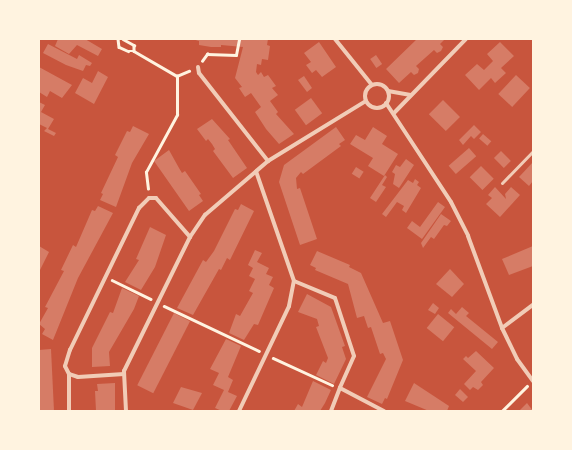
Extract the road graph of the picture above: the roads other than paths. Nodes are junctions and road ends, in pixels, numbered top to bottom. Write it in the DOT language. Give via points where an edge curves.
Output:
graph roads {
  1 [pos="335,39"];
  2 [pos="466,39"];
  3 [pos="198,67"];
  4 [pos="372,85"];
  5 [pos="388,91"];
  6 [pos="411,95"];
  7 [pos="366,101"];
  8 [pos="386,103"];
  9 [pos="394,113"];
  10 [pos="533,151"];
  11 [pos="268,161"];
  12 [pos="256,171"];
  13 [pos="502,183"];
  14 [pos="190,237"];
  15 [pos="294,281"];
  16 [pos="533,305"];
  17 [pos="502,328"];
  18 [pos="69,374"];
  19 [pos="124,374"];
  20 [pos="533,380"];
  21 [pos="340,388"];
  22 [pos="69,411"];
  23 [pos="126,411"];
  24 [pos="239,411"];
  25 [pos="331,411"];
  26 [pos="384,411"];
  1 -- 4 [label="street"];
  2 -- 6 [label="street"];
  3 -- 11 [label="street" via="199,73"];
  4 -- 5 [label="street" via="379,84"];
  4 -- 7 [label="street" via="365,93"];
  5 -- 6 [label="street"];
  5 -- 8 [label="street"];
  6 -- 9 [label="street"];
  7 -- 8 [label="street" via="376,107"];
  7 -- 11 [label="street"];
  8 -- 9 [label="street"];
  9 -- 17 [label="street" via="451,202 468,236"];
  10 -- 13 [label="lane"];
  11 -- 12 [label="street"];
  12 -- 14 [label="street" via="213,206"];
  12 -- 15 [label="street"];
  14 -- 18 [label="street" via="160,202 149,198 139,208 70,350 65,366"];
  14 -- 19 [label="street"];
  15 -- 21 [label="street" via="335,298 354,356"];
  15 -- 24 [label="street" via="289,306"];
  16 -- 17 [label="street"];
  17 -- 20 [label="street" via="517,359"];
  18 -- 19 [label="street"];
  18 -- 22 [label="street"];
  19 -- 23 [label="street"];
  21 -- 25 [label="street"];
  21 -- 26 [label="street"];
}
